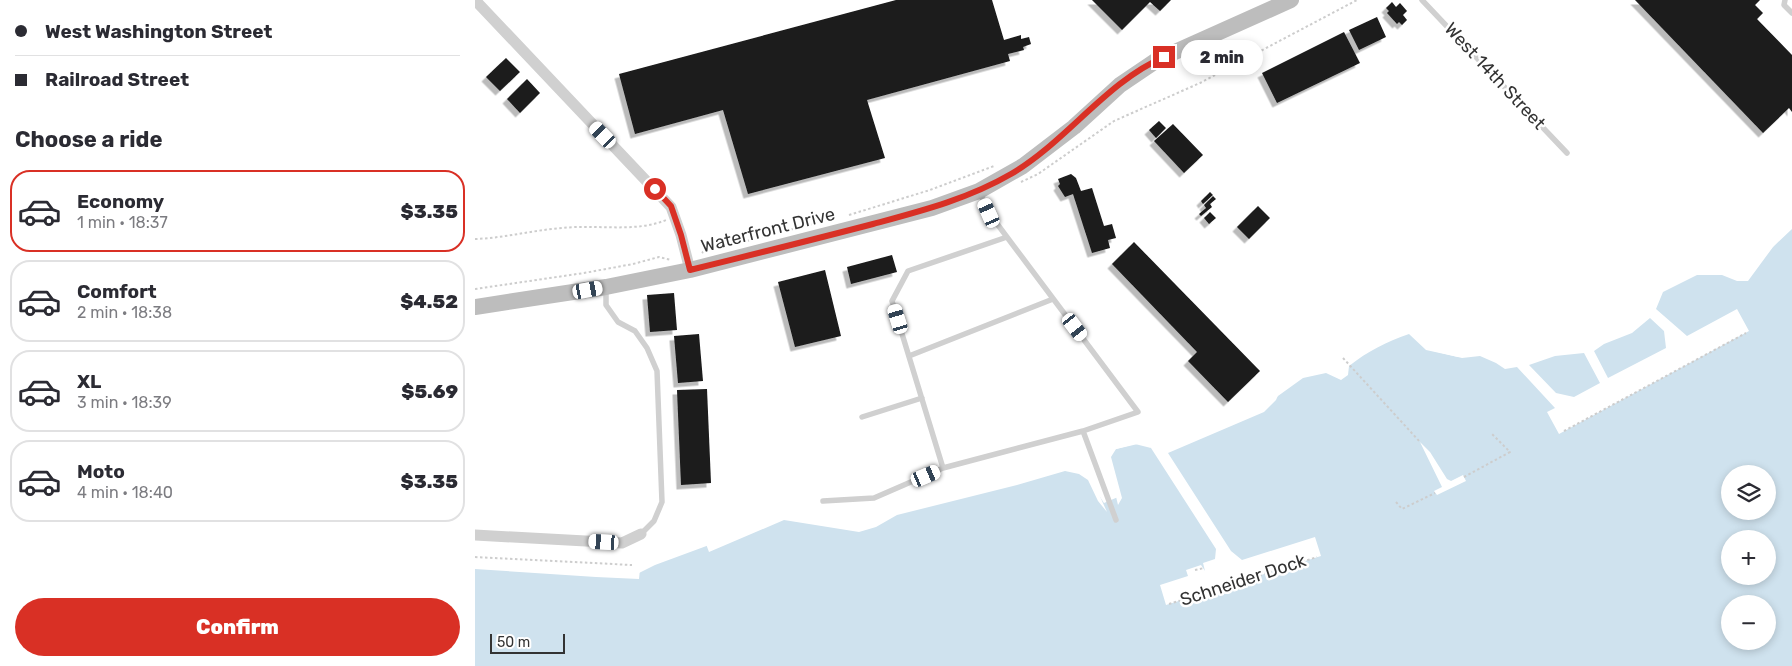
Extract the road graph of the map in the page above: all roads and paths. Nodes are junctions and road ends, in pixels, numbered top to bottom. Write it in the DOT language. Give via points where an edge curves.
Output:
graph roads {
  1 [pos="475,0"];
  2 [pos="1291,0"];
  3 [pos="1357,0"];
  4 [pos="1422,0"];
  5 [pos="1785,0"];
  6 [pos="1792,13"];
  7 [pos="1567,153"];
  8 [pos="1015,172"];
  9 [pos="979,191"];
  10 [pos="674,215"];
  11 [pos="848,215"];
  12 [pos="821,222"];
  13 [pos="1007,237"];
  14 [pos="475,239"];
  15 [pos="688,262"];
  16 [pos="606,287"];
  17 [pos="475,289"];
  18 [pos="1053,299"];
  19 [pos="475,306"];
  20 [pos="1746,333"];
  21 [pos="909,356"];
  22 [pos="1343,358"];
  23 [pos="922,398"];
  24 [pos="862,417"];
  25 [pos="1083,431"];
  26 [pos="1565,431"];
  27 [pos="1492,434"];
  28 [pos="1420,442"];
  29 [pos="943,468"];
  30 [pos="1464,477"];
  31 [pos="1435,493"];
  32 [pos="823,501"];
  33 [pos="1396,502"];
  34 [pos="1116,520"];
  35 [pos="641,534"];
  36 [pos="475,535"];
  37 [pos="475,557"];
  38 [pos="1317,557"];
  39 [pos="632,565"];
  40 [pos="1204,568"];
  41 [pos="1195,570"];
  42 [pos="1169,604"];
  1 -- 10 [label="street" via="671,206"];
  2 -- 8 [label="street, Waterfront Drive" via="1157,60 1120,85 1074,127"];
  3 -- 8 [label="path" via="1200,83 1114,120 1028,181 1020,181"];
  4 -- 7 [label="lane, West 14th Street"];
  5 -- 6 [label="lane" via="1784,5"];
  8 -- 9 [label="street, Waterfront Drive"];
  8 -- 11 [label="path" via="1007,161 930,190"];
  9 -- 13 [label="lane" via="989,213"];
  9 -- 15 [label="street, Waterfront Drive" via="903,216"];
  10 -- 14 [label="path" via="642,225 562,228"];
  10 -- 15 [label="street"];
  12 -- 15 [label="path" via="731,245 711,244"];
  13 -- 18 [label="lane"];
  13 -- 21 [label="lane" via="908,271 893,301"];
  15 -- 16 [label="street, Waterfront Drive"];
  15 -- 17 [label="path" via="659,257 592,272"];
  16 -- 19 [label="street, Waterfront Drive"];
  16 -- 35 [label="lane" via="606,305 618,322 635,331 657,371 662,502 654,521"];
  18 -- 21 [label="lane"];
  18 -- 25 [label="lane" via="1138,412"];
  20 -- 26 [label="path"];
  21 -- 23 [label="lane"];
  22 -- 28 [label="path"];
  23 -- 24 [label="lane"];
  23 -- 29 [label="lane"];
  25 -- 29 [label="lane"];
  25 -- 34 [label="lane"];
  27 -- 30 [label="path" via="1510,452"];
  29 -- 32 [label="lane" via="874,498"];
  31 -- 33 [label="path" via="1402,509"];
  35 -- 36 [label="street" via="622,544"];
  37 -- 39 [label="path"];
  38 -- 42 [label="path, Schneider Dock"];
  40 -- 41 [label="path"];
}
